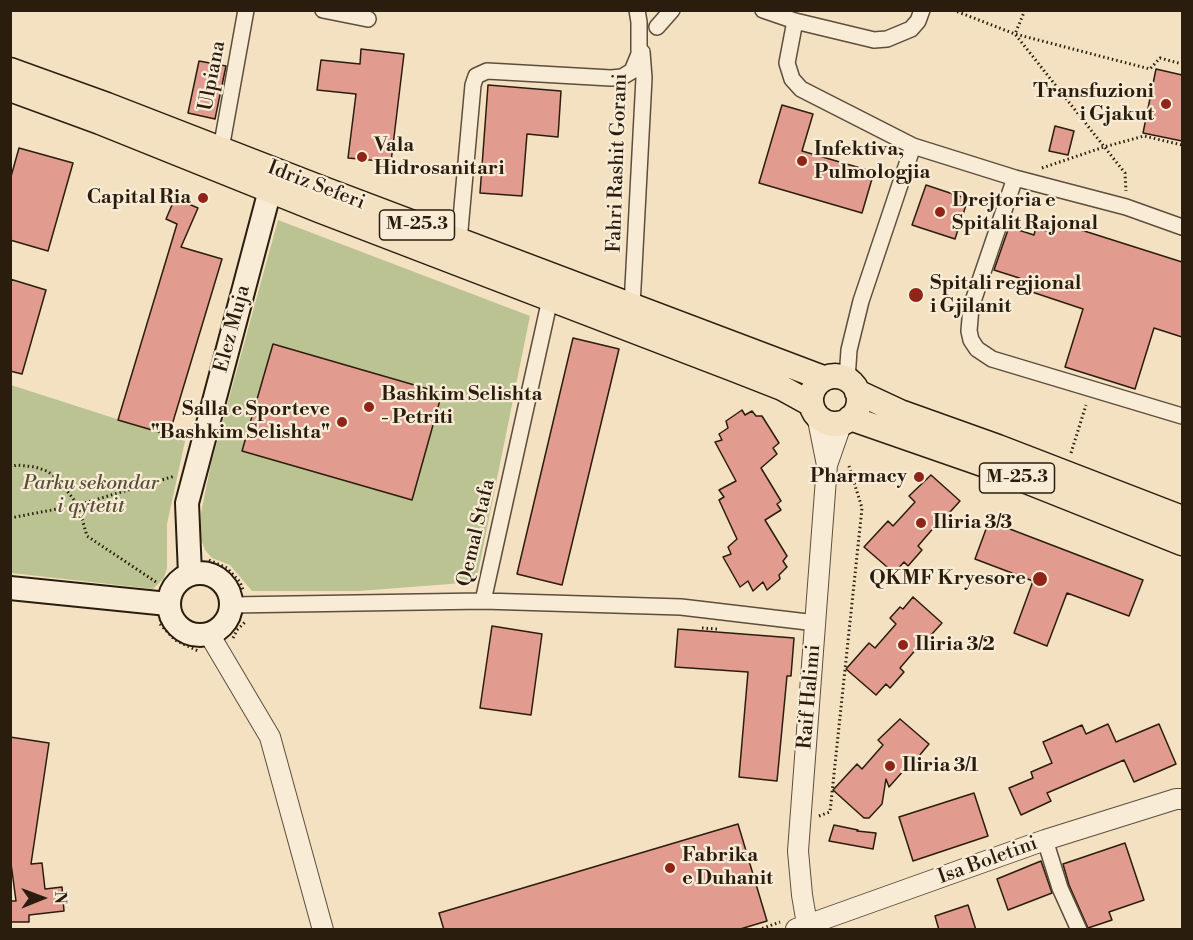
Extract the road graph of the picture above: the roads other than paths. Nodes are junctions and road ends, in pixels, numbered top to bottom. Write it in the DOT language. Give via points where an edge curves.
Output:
graph roads {
  1 [pos="246,10"];
  2 [pos="323,10"];
  3 [pos="672,10"];
  4 [pos="763,10"];
  5 [pos="922,10"];
  6 [pos="638,16"];
  7 [pos="368,19"];
  8 [pos="795,21"];
  9 [pos="657,27"];
  10 [pos="10,70"];
  11 [pos="10,89"];
  12 [pos="914,146"];
  13 [pos="221,149"];
  14 [pos="1015,178"];
  15 [pos="270,190"];
  16 [pos="1182,227"];
  17 [pos="459,241"];
  18 [pos="550,299"];
  19 [pos="632,306"];
  20 [pos="840,381"];
  21 [pos="814,410"];
  22 [pos="1182,416"];
  23 [pos="846,420"];
  24 [pos="827,465"];
  25 [pos="1182,518"];
  26 [pos="1182,543"];
  27 [pos="195,565"];
  28 [pos="10,588"];
  29 [pos="238,600"];
  30 [pos="483,601"];
  31 [pos="162,603"];
  32 [pos="816,623"];
  33 [pos="206,643"];
  34 [pos="1182,799"];
  35 [pos="1045,840"];
  36 [pos="799,926"];
  37 [pos="323,930"];
  38 [pos="1079,930"];
  1 -- 13 [label="street, Ulpiana"];
  2 -- 7 [label="street"];
  3 -- 9 [label="street"];
  4 -- 8 [label="street"];
  5 -- 8 [label="street" via="910,29 887,39 874,40"];
  6 -- 17 [label="street" via="639,54 632,71 622,77 487,71 476,76"];
  6 -- 19 [label="street, Fahri Rashit Gorani" via="644,78"];
  8 -- 12 [label="street" via="787,63 792,79 801,88"];
  10 -- 13 [label="main road, Idriz Seferi / M-25.3"];
  11 -- 15 [label="main road, Idriz Seferi / M-25.3"];
  12 -- 14 [label="street"];
  12 -- 20 [label="street" via="870,272"];
  13 -- 17 [label="main road, Idriz Seferi / M-25.3"];
  14 -- 16 [label="street" via="1126,207"];
  14 -- 22 [label="street" via="971,307 971,340 992,359"];
  15 -- 18 [label="main road, Idriz Seferi / M-25.3"];
  15 -- 27 [label="main road, Elez Muja" via="187,503"];
  17 -- 19 [label="main road, Idriz Seferi / M-25.3"];
  18 -- 21 [label="main road, Idriz Seferi / M-25.3" via="764,381 789,392"];
  18 -- 30 [label="street, Qemal Stafa"];
  19 -- 20 [label="main road, Idriz Seferi / M-25.3"];
  20 -- 21 [label="main road" via="813,391"];
  20 -- 23 [label="main road" via="858,406"];
  20 -- 25 [label="main road, M-25.3" via="900,412"];
  21 -- 23 [label="main road, M-25.3" via="826,422"];
  21 -- 24 [label="street, Raif Halimi"];
  23 -- 24 [label="street, Raif Halimi"];
  23 -- 26 [label="main road, M-25.3" via="991,467"];
  24 -- 32 [label="street, Raif Halimi"];
  27 -- 29 [label="main road" via="222,582"];
  27 -- 31 [label="main road"];
  28 -- 31 [label="main road"];
  29 -- 30 [label="street, Qemal Stafa"];
  29 -- 33 [label="main road" via="225,623"];
  30 -- 32 [label="street" via="681,607"];
  31 -- 33 [label="main road" via="182,629"];
  32 -- 36 [label="street, Raif Halimi" via="798,850"];
  33 -- 37 [label="street" via="270,737"];
  34 -- 35 [label="street, Isa Boletini"];
  35 -- 36 [label="street, Isa Boletini"];
  35 -- 38 [label="street"];
}
